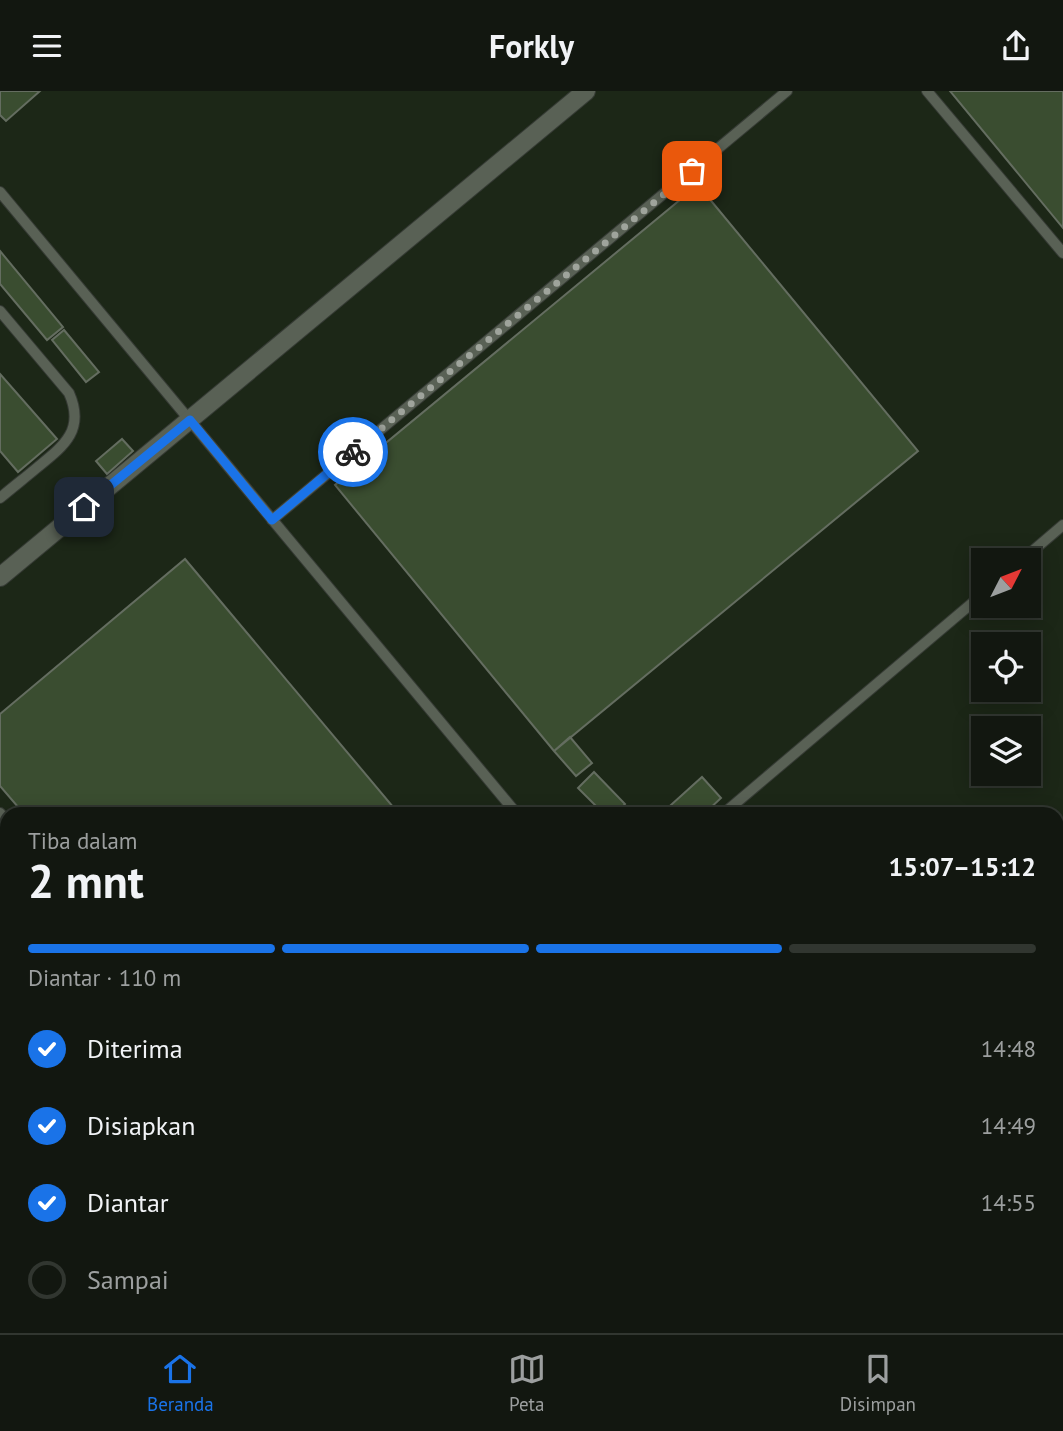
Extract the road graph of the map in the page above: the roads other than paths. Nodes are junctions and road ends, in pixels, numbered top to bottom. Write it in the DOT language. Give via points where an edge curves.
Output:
graph roads {
  1 [pos="586,91"];
  2 [pos="787,91"];
  3 [pos="927,91"];
  4 [pos="0,192"];
  5 [pos="1063,253"];
  6 [pos="0,311"];
  7 [pos="190,420"];
  8 [pos="0,498"];
  9 [pos="272,520"];
  10 [pos="1063,525"];
  11 [pos="1036,548"];
  12 [pos="0,577"];
  13 [pos="971,604"];
  14 [pos="511,807"];
  15 [pos="731,807"];
  1 -- 7 [label="street"];
  2 -- 9 [label="lane"];
  3 -- 5 [label="lane"];
  4 -- 7 [label="lane"];
  6 -- 8 [label="lane" via="69,393 76,415 62,448"];
  7 -- 9 [label="lane"];
  7 -- 12 [label="street"];
  9 -- 14 [label="lane"];
  10 -- 11 [label="lane"];
  13 -- 15 [label="lane"];
}
